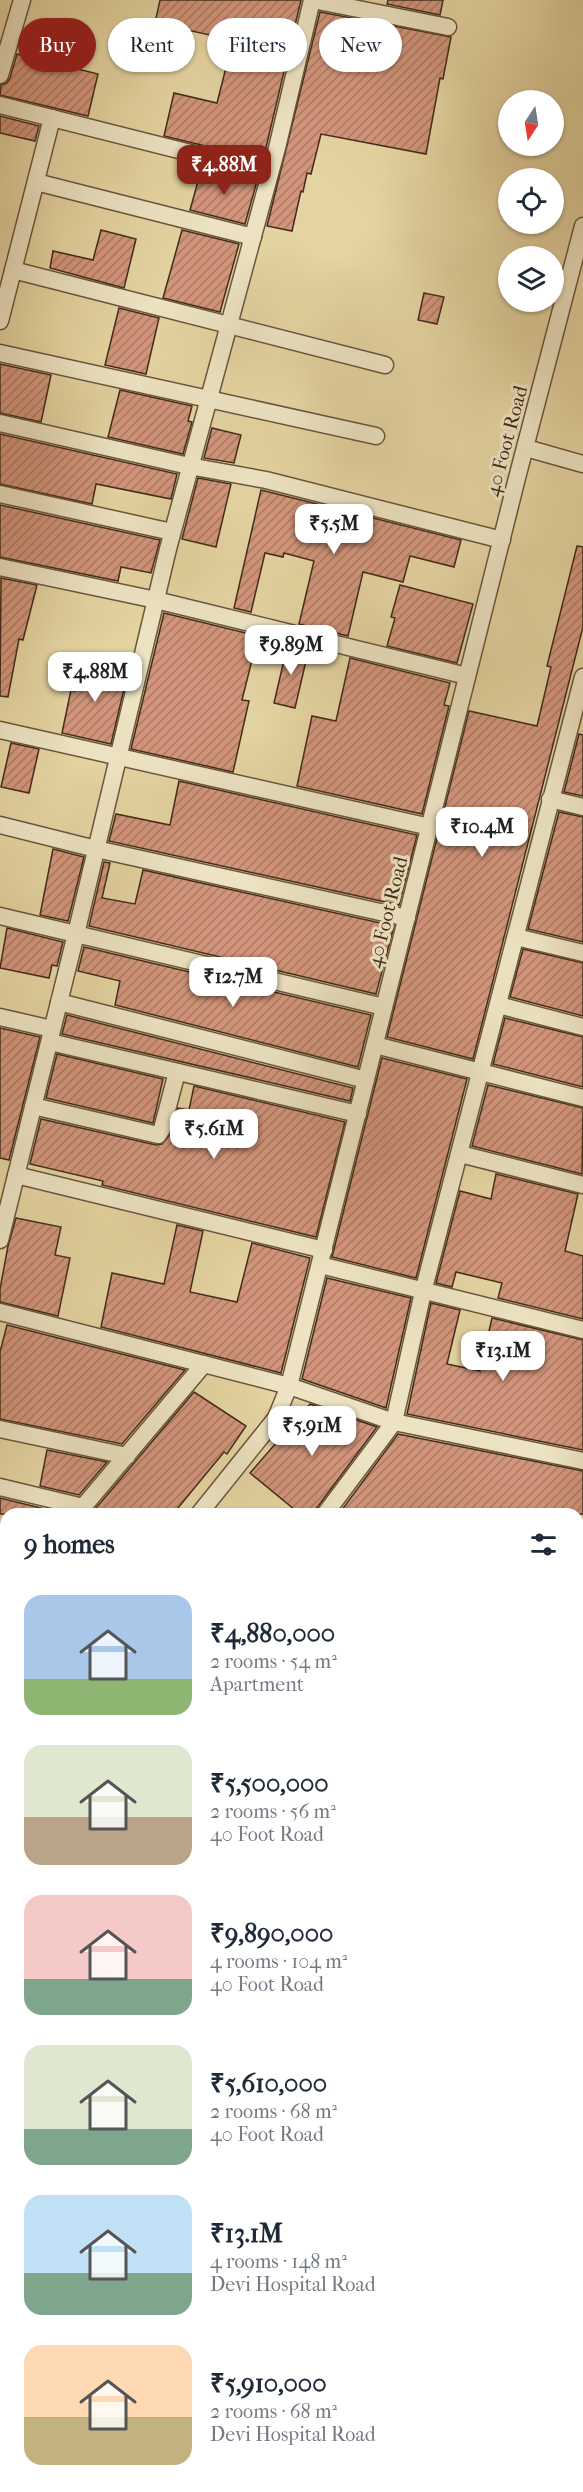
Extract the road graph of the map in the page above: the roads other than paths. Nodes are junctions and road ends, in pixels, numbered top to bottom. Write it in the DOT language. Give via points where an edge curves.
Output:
graph roads {
  1 [pos="22,0"];
  2 [pos="312,0"];
  3 [pos="448,27"];
  4 [pos="0,75"];
  5 [pos="0,105"];
  6 [pos="52,118"];
  7 [pos="270,173"];
  8 [pos="36,182"];
  9 [pos="583,226"];
  10 [pos="253,237"];
  11 [pos="13,270"];
  12 [pos="0,321"];
  13 [pos="229,325"];
  14 [pos="0,352"];
  15 [pos="385,365"];
  16 [pos="209,398"];
  17 [pos="0,423"];
  18 [pos="376,436"];
  19 [pos="526,448"];
  20 [pos="583,464"];
  21 [pos="189,466"];
  22 [pos="0,494"];
  23 [pos="172,532"];
  24 [pos="502,540"];
  25 [pos="0,567"];
  26 [pos="156,600"];
  27 [pos="468,676"];
  28 [pos="583,677"];
  29 [pos="577,723"];
  30 [pos="0,730"];
  31 [pos="118,757"];
  32 [pos="550,799"];
  33 [pos="583,807"];
  34 [pos="0,825"];
  35 [pos="430,827"];
  36 [pos="96,849"];
  37 [pos="0,916"];
  38 [pos="407,918"];
  39 [pos="76,934"];
  40 [pos="516,937"];
  41 [pos="583,953"];
  42 [pos="59,1002"];
  43 [pos="498,1005"];
  44 [pos="384,1007"];
  45 [pos="0,1017"];
  46 [pos="583,1027"];
  47 [pos="51,1036"];
  48 [pos="375,1045"];
  49 [pos="177,1072"];
  50 [pos="480,1073"];
  51 [pos="366,1080"];
  52 [pos="583,1098"];
  53 [pos="33,1106"];
  54 [pos="358,1114"];
  55 [pos="460,1154"];
  56 [pos="16,1174"];
  57 [pos="583,1185"];
  58 [pos="0,1240"];
  59 [pos="322,1258"];
  60 [pos="423,1292"];
  61 [pos="0,1312"];
  62 [pos="583,1330"];
  63 [pos="204,1365"];
  64 [pos="289,1386"];
  65 [pos="394,1422"];
  66 [pos="0,1429"];
  67 [pos="127,1456"];
  68 [pos="583,1461"];
  69 [pos="0,1487"];
  70 [pos="73,1508"];
  71 [pos="82,1508"];
  72 [pos="204,1508"];
  73 [pos="330,1508"];
  1 -- 4 [label="street"];
  2 -- 3 [label="street"];
  2 -- 7 [label="street"];
  5 -- 6 [label="street"];
  6 -- 7 [label="street"];
  6 -- 8 [label="street"];
  7 -- 10 [label="street"];
  8 -- 10 [label="street"];
  8 -- 11 [label="street"];
  9 -- 19 [label="street, 40 Foot Road"];
  10 -- 13 [label="street"];
  11 -- 12 [label="street"];
  11 -- 13 [label="street"];
  13 -- 15 [label="street"];
  13 -- 16 [label="street"];
  14 -- 16 [label="street"];
  16 -- 18 [label="street"];
  16 -- 21 [label="street"];
  17 -- 21 [label="street"];
  19 -- 20 [label="street"];
  19 -- 24 [label="street, 40 Foot Road"];
  21 -- 23 [label="street"];
  21 -- 24 [label="street" via="267,480"];
  22 -- 23 [label="street"];
  23 -- 26 [label="street"];
  24 -- 27 [label="street, 40 Foot Road"];
  25 -- 26 [label="street"];
  26 -- 27 [label="street"];
  26 -- 31 [label="street"];
  27 -- 35 [label="street, 40 Foot Road"];
  28 -- 29 [label="street"];
  29 -- 32 [label="street"];
  30 -- 31 [label="street"];
  31 -- 35 [label="street"];
  31 -- 36 [label="street"];
  32 -- 33 [label="street"];
  32 -- 40 [label="street"];
  34 -- 36 [label="street"];
  35 -- 38 [label="street, 40 Foot Road"];
  36 -- 38 [label="street"];
  36 -- 39 [label="street"];
  37 -- 39 [label="street"];
  38 -- 44 [label="street, 40 Foot Road"];
  39 -- 42 [label="street"];
  39 -- 44 [label="street"];
  40 -- 41 [label="street"];
  40 -- 43 [label="street"];
  42 -- 47 [label="street"];
  42 -- 51 [label="street"];
  43 -- 46 [label="street"];
  43 -- 50 [label="street"];
  44 -- 48 [label="street, 40 Foot Road"];
  45 -- 47 [label="street"];
  47 -- 49 [label="street"];
  47 -- 53 [label="street"];
  48 -- 50 [label="street"];
  48 -- 51 [label="street, 40 Foot Road"];
  49 -- 53 [label="street" via="158,1135"];
  49 -- 54 [label="street"];
  50 -- 52 [label="street"];
  50 -- 55 [label="street"];
  51 -- 54 [label="street, 40 Foot Road"];
  53 -- 56 [label="street"];
  54 -- 59 [label="street, 40 Foot Road"];
  55 -- 57 [label="street"];
  55 -- 60 [label="street"];
  56 -- 58 [label="street"];
  56 -- 59 [label="street"];
  59 -- 60 [label="street"];
  59 -- 64 [label="street, 40 Foot Road"];
  60 -- 62 [label="street"];
  60 -- 65 [label="street"];
  61 -- 63 [label="street"];
  63 -- 64 [label="street"];
  63 -- 67 [label="street"];
  64 -- 65 [label="street"];
  64 -- 72 [label="street, 40 Foot Road" via="276,1418"];
  65 -- 68 [label="street"];
  65 -- 73 [label="street"];
  66 -- 67 [label="street"];
  67 -- 71 [label="street"];
  69 -- 70 [label="street"];
}
